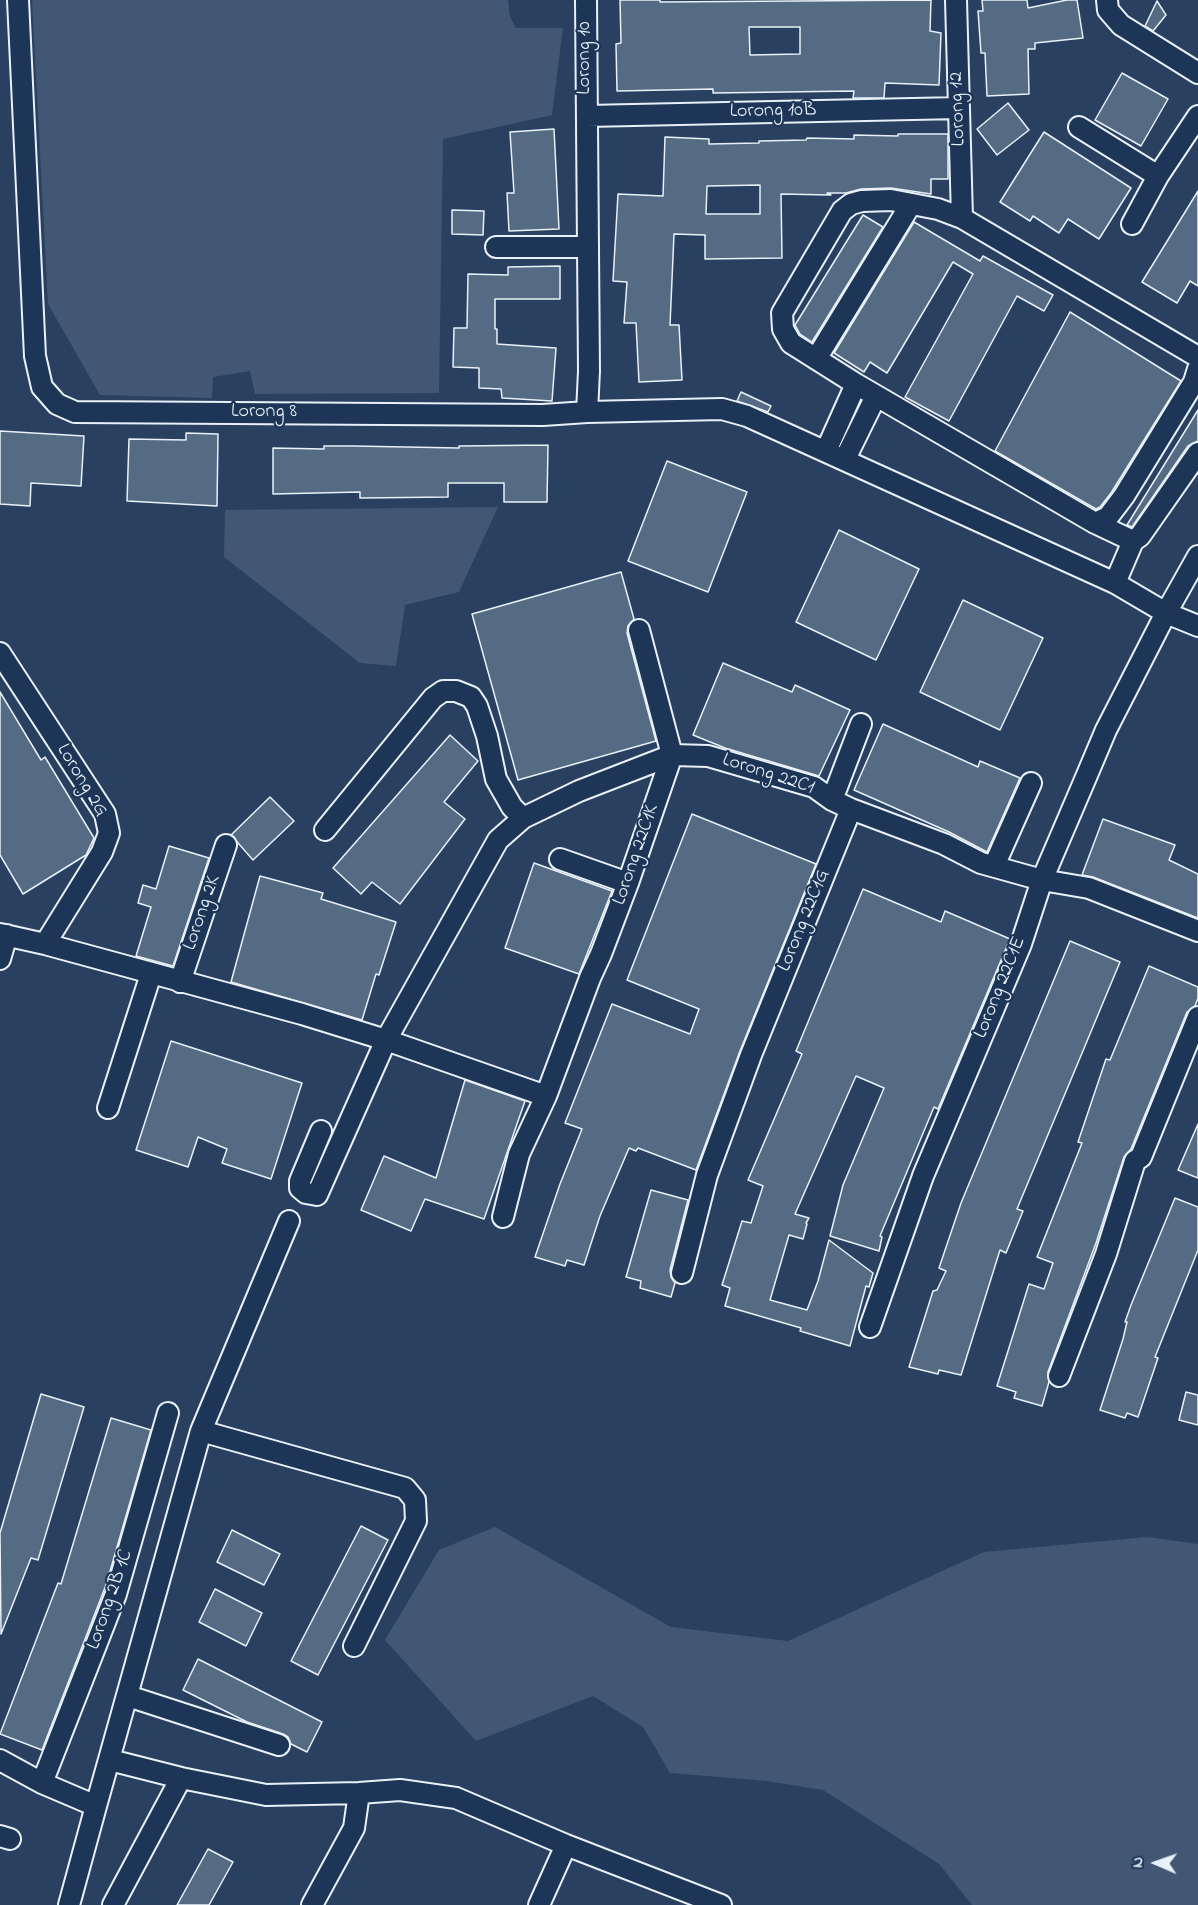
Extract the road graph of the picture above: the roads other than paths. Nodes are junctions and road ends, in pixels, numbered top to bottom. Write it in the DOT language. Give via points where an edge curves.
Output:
graph roads {
  1 [pos="18,0"];
  2 [pos="586,0"];
  3 [pos="956,0"];
  4 [pos="1107,0"];
  5 [pos="1198,73"];
  6 [pos="959,108"];
  7 [pos="587,116"];
  8 [pos="1198,116"];
  9 [pos="1079,127"];
  10 [pos="1158,176"];
  11 [pos="911,204"];
  12 [pos="962,218"];
  13 [pos="1132,224"];
  14 [pos="495,247"];
  15 [pos="586,248"];
  16 [pos="1198,357"];
  17 [pos="816,359"];
  18 [pos="1198,369"];
  19 [pos="856,384"];
  20 [pos="876,396"];
  21 [pos="587,412"];
  22 [pos="826,451"];
  23 [pos="1198,453"];
  24 [pos="845,459"];
  25 [pos="1095,523"];
  26 [pos="1133,541"];
  27 [pos="1198,556"];
  28 [pos="1115,583"];
  29 [pos="1166,614"];
  30 [pos="1198,626"];
  31 [pos="639,630"];
  32 [pos="0,653"];
  33 [pos="861,724"];
  34 [pos="672,755"];
  35 [pos="1031,783"];
  36 [pos="832,800"];
  37 [pos="851,809"];
  38 [pos="523,818"];
  39 [pos="325,830"];
  40 [pos="226,844"];
  41 [pos="560,858"];
  42 [pos="994,866"];
  43 [pos="1042,880"];
  44 [pos="628,883"];
  45 [pos="1198,931"];
  46 [pos="3,934"];
  47 [pos="45,944"];
  48 [pos="0,959"];
  49 [pos="152,974"];
  50 [pos="180,982"];
  51 [pos="1198,1017"];
  52 [pos="386,1040"];
  53 [pos="546,1096"];
  54 [pos="108,1108"];
  55 [pos="321,1131"];
  56 [pos="503,1217"];
  57 [pos="289,1221"];
  58 [pos="682,1273"];
  59 [pos="870,1327"];
  60 [pos="1059,1376"];
  61 [pos="168,1413"];
  62 [pos="201,1431"];
  63 [pos="354,1646"];
  64 [pos="128,1696"];
  65 [pos="279,1745"];
  66 [pos="0,1760"];
  67 [pos="110,1760"];
  68 [pos="181,1778"];
  69 [pos="42,1783"];
  70 [pos="359,1793"];
  71 [pos="96,1806"];
  72 [pos="566,1845"];
  73 [pos="69,1905"];
  74 [pos="113,1905"];
  75 [pos="312,1905"];
  76 [pos="539,1905"];
  77 [pos="721,1905"];
  1 -- 21 [label="street, Lorong 8" via="35,356 42,387 57,404 75,412"];
  2 -- 7 [label="street, Lorong 10"];
  3 -- 6 [label="street, Lorong 12"];
  4 -- 5 [label="street" via="1108,10 1120,25"];
  6 -- 7 [label="street, Lorong 10B"];
  6 -- 12 [label="street, Lorong 12"];
  7 -- 15 [label="street"];
  8 -- 10 [label="street"];
  9 -- 10 [label="street"];
  10 -- 13 [label="street"];
  11 -- 12 [label="street"];
  11 -- 17 [label="street"];
  11 -- 17 [label="street" via="862,201 842,211 782,313 783,329 791,343"];
  12 -- 16 [label="street"];
  14 -- 15 [label="street"];
  15 -- 21 [label="street"];
  17 -- 19 [label="street"];
  18 -- 25 [label="street" via="1194,382 1124,496 1108,517"];
  19 -- 20 [label="street"];
  19 -- 22 [label="street"];
  20 -- 24 [label="street"];
  20 -- 25 [label="street"];
  21 -- 22 [label="street, Lorong 8" via="722,410 747,416"];
  22 -- 24 [label="street, Lorong 8"];
  23 -- 26 [label="street"];
  24 -- 28 [label="street, Lorong 8"];
  25 -- 26 [label="street"];
  26 -- 28 [label="street"];
  27 -- 29 [label="street, Lorong 22C1E"];
  28 -- 29 [label="street, Lorong 8"];
  29 -- 30 [label="street, Lorong 8"];
  29 -- 43 [label="street, Lorong 22C1E" via="1107,730"];
  31 -- 34 [label="street"];
  32 -- 47 [label="street, Lorong 2G" via="105,813 109,833 102,852"];
  33 -- 36 [label="street"];
  34 -- 36 [label="street, Lorong 22C1" via="708,756 814,787"];
  34 -- 38 [label="street, Lorong 22C1" via="579,791"];
  34 -- 44 [label="street, Lorong 22C1K"];
  35 -- 42 [label="street"];
  36 -- 37 [label="street, Lorong 22C1"];
  37 -- 42 [label="street, Lorong 22C1"];
  37 -- 58 [label="street, Lorong 22C1G" via="707,1174"];
  38 -- 39 [label="street" via="496,779 477,706 471,697 443,691"];
  38 -- 52 [label="street, Lorong 22C1" via="498,840"];
  40 -- 50 [label="street, Lorong 2K"];
  41 -- 44 [label="street"];
  42 -- 43 [label="street, Lorong 22C1"];
  43 -- 45 [label="street, Lorong 22C1" via="1089,888"];
  43 -- 59 [label="street, Lorong 22C1E" via="1021,944 922,1176"];
  44 -- 53 [label="street, Lorong 22C1K"];
  46 -- 47 [label="street"];
  46 -- 48 [label="street"];
  47 -- 49 [label="street"];
  49 -- 50 [label="street"];
  49 -- 54 [label="street"];
  50 -- 52 [label="street"];
  51 -- 60 [label="street" via="1141,1157 1135,1161 1106,1254"];
  52 -- 53 [label="street"];
  52 -- 55 [label="street, Lorong 22C1" via="317,1195 306,1193 300,1188 300,1181"];
  53 -- 56 [label="street, Lorong 22C1K" via="519,1154"];
  57 -- 62 [label="street"];
  61 -- 69 [label="street, Lorong 2B 1C" via="116,1594"];
  62 -- 63 [label="street" via="405,1488 415,1500 416,1521"];
  62 -- 64 [label="street"];
  64 -- 65 [label="street"];
  64 -- 67 [label="street"];
  66 -- 69 [label="street"];
  67 -- 68 [label="street"];
  67 -- 71 [label="street"];
  68 -- 70 [label="street" via="266,1795"];
  68 -- 74 [label="street"];
  69 -- 71 [label="street"];
  70 -- 72 [label="street" via="400,1790 456,1798"];
  70 -- 75 [label="street" via="354,1828"];
  71 -- 73 [label="street"];
  72 -- 76 [label="street"];
  72 -- 77 [label="street"];
}
